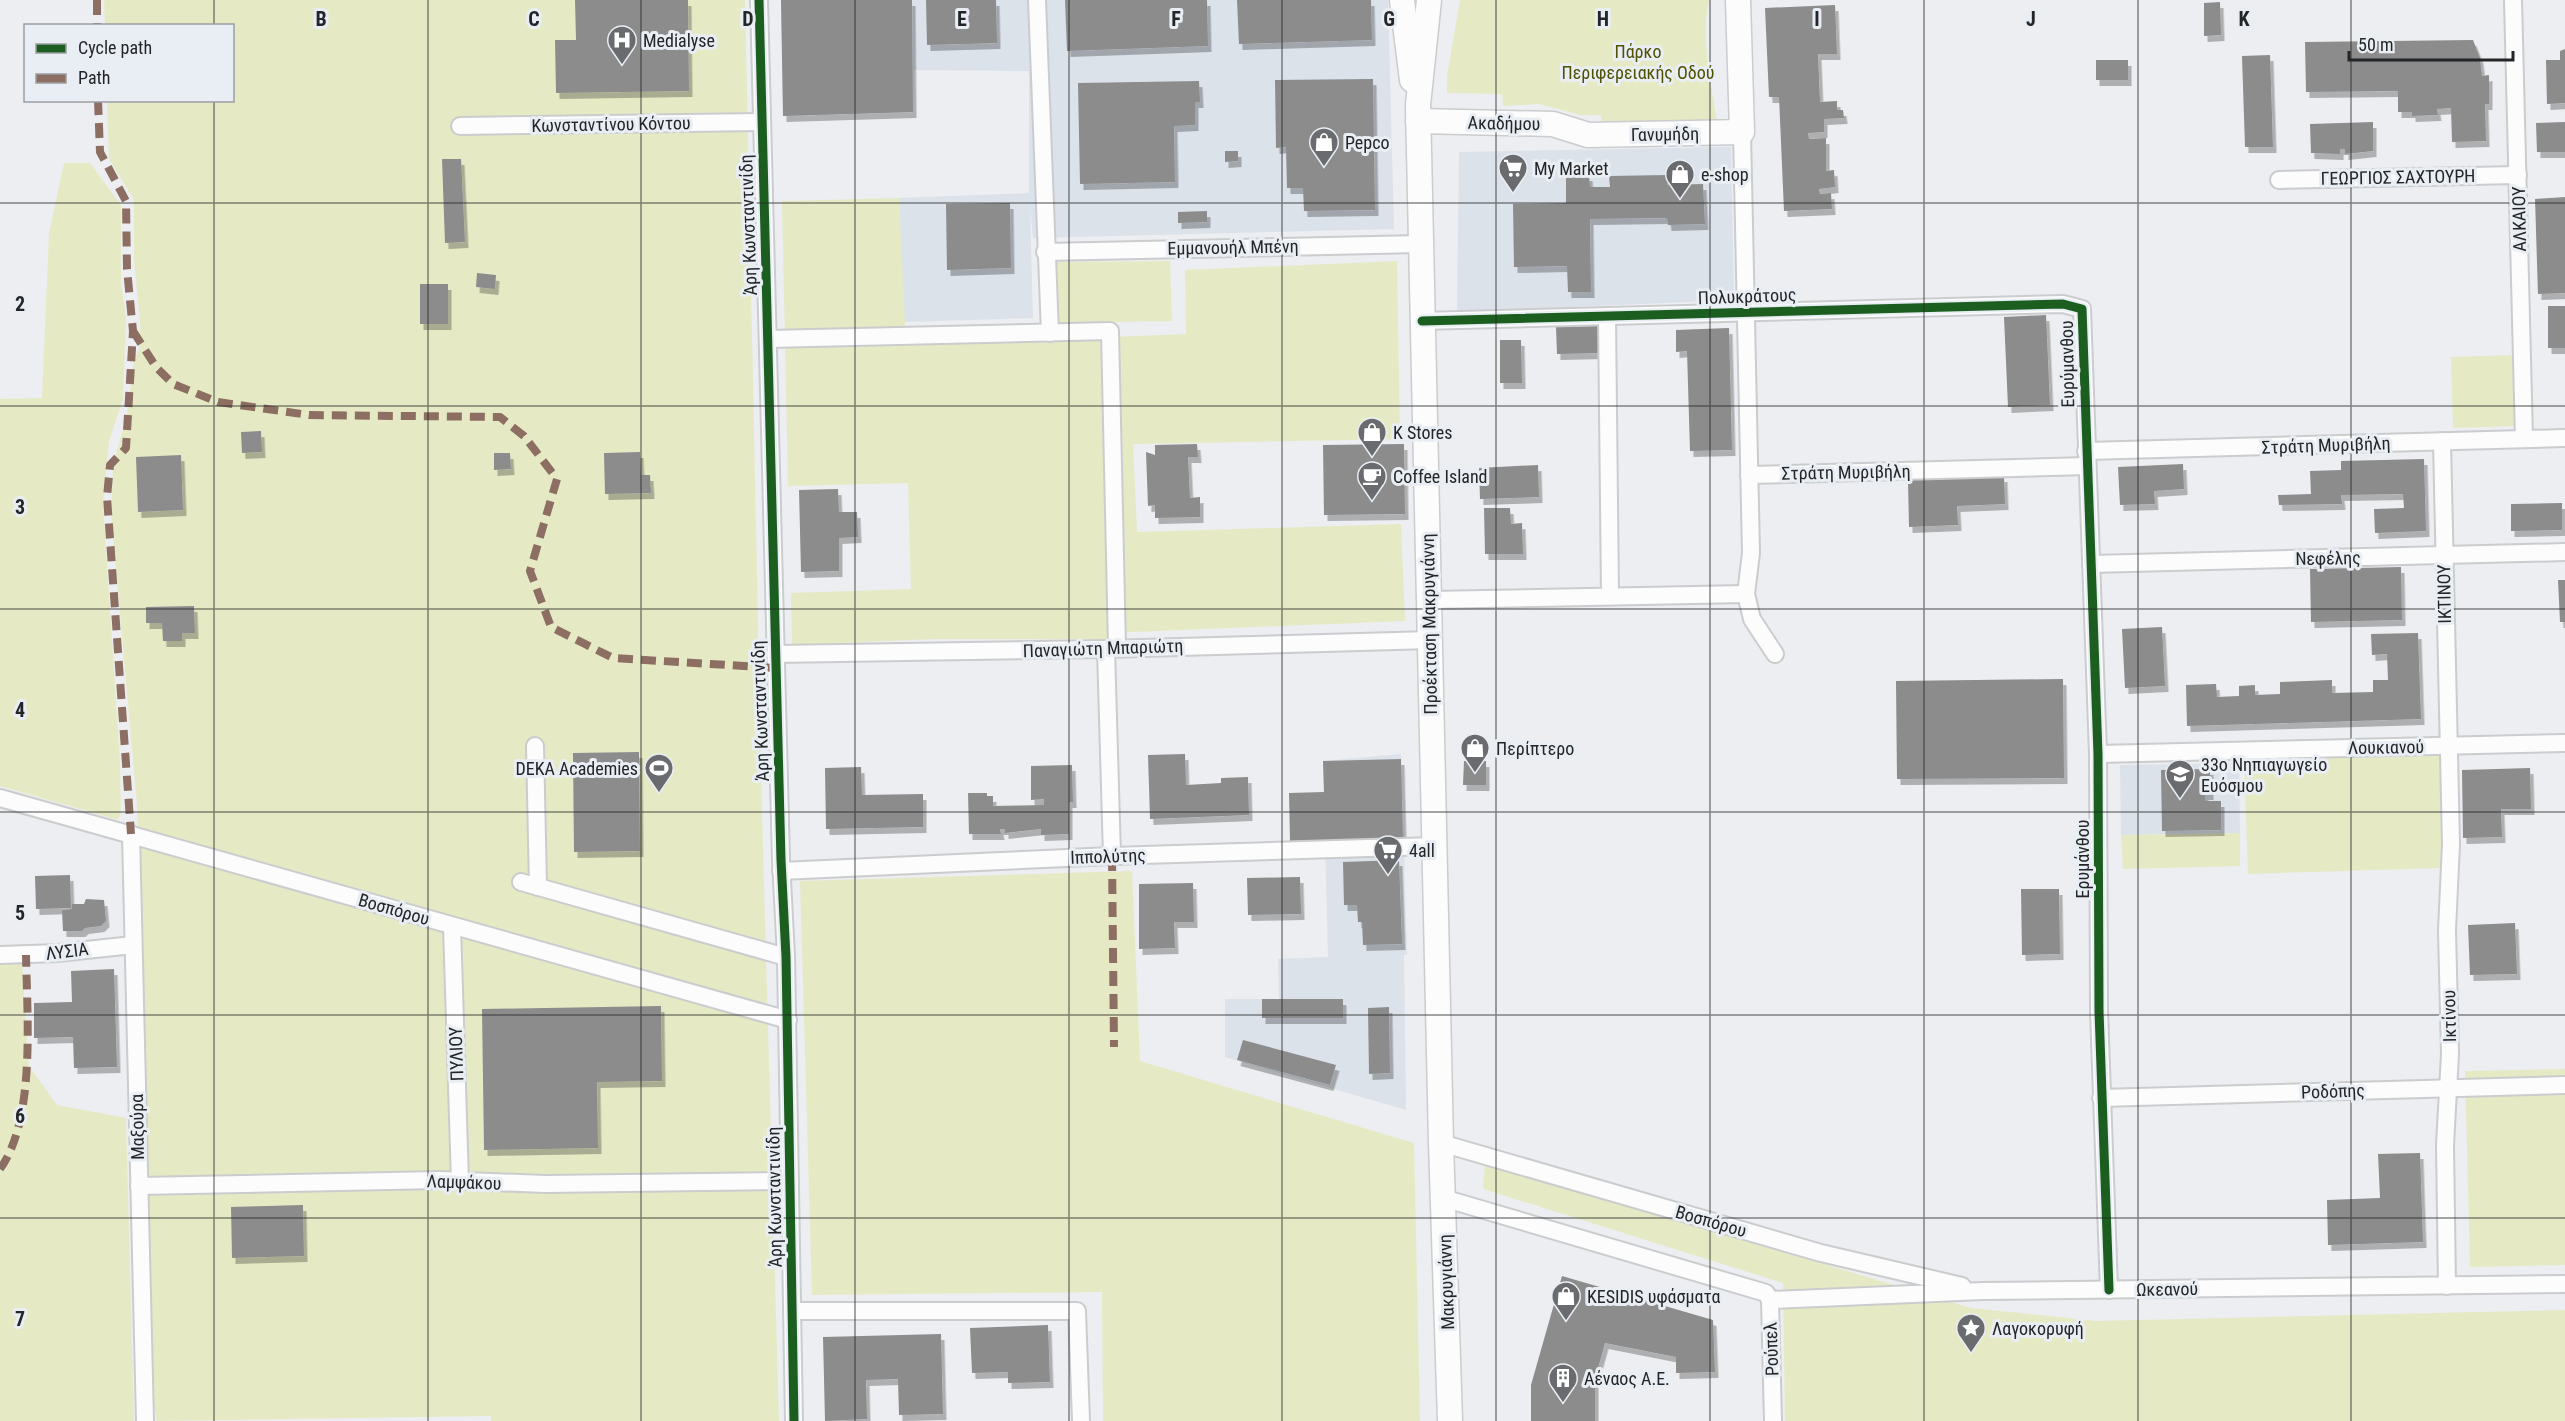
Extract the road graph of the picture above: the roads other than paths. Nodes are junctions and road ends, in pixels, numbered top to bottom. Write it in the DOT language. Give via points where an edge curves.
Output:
graph roads {
  1 [pos="759,0"];
  2 [pos="1037,0"];
  3 [pos="1402,0"];
  4 [pos="1429,0"];
  5 [pos="1738,0"];
  6 [pos="2513,0"];
  7 [pos="1418,113"];
  8 [pos="762,122"];
  9 [pos="460,126"];
  10 [pos="1742,132"];
  11 [pos="1588,135"];
  12 [pos="2518,175"];
  13 [pos="2279,180"];
  14 [pos="1421,244"];
  15 [pos="1045,252"];
  16 [pos="2072,305"];
  17 [pos="1744,313"];
  18 [pos="1607,316"];
  19 [pos="1422,321"];
  20 [pos="1050,333"];
  21 [pos="768,339"];
  22 [pos="2085,428"];
  23 [pos="2565,438"];
  24 [pos="2524,439"];
  25 [pos="2442,441"];
  26 [pos="2087,459"];
  27 [pos="1749,475"];
  28 [pos="2565,552"];
  29 [pos="2444,555"];
  30 [pos="2091,564"];
  31 [pos="1746,594"];
  32 [pos="1610,596"];
  33 [pos="1429,600"];
  34 [pos="1430,640"];
  35 [pos="1112,648"];
  36 [pos="775,654"];
  37 [pos="1774,654"];
  38 [pos="2565,743"];
  39 [pos="535,746"];
  40 [pos="2448,746"];
  41 [pos="2098,754"];
  42 [pos="0,798"];
  43 [pos="131,834"];
  44 [pos="1434,846"];
  45 [pos="1112,856"];
  46 [pos="781,871"];
  47 [pos="521,882"];
  48 [pos="538,887"];
  49 [pos="452,926"];
  50 [pos="133,945"];
  51 [pos="0,955"];
  52 [pos="786,957"];
  53 [pos="788,1020"];
  54 [pos="2565,1084"];
  55 [pos="2447,1088"];
  56 [pos="2101,1098"];
  57 [pos="1441,1143"];
  58 [pos="790,1181"];
  59 [pos="459,1182"];
  60 [pos="139,1186"];
  61 [pos="1443,1198"];
  62 [pos="2565,1284"];
  63 [pos="2447,1286"];
  64 [pos="2109,1290"];
  65 [pos="1983,1291"];
  66 [pos="1770,1300"];
  67 [pos="792,1311"];
  68 [pos="145,1421"];
  69 [pos="794,1421"];
  70 [pos="1081,1421"];
  71 [pos="1450,1421"];
  72 [pos="1773,1421"];
  1 -- 8 [label="street, Άρη Κωνσταντινίδη"];
  2 -- 15 [label="street"];
  3 -- 7 [label="main road"];
  4 -- 7 [label="main road"];
  5 -- 10 [label="main road"];
  6 -- 12 [label="street, ΑΛΚΑΙΟΥ"];
  7 -- 11 [label="main road, Ακαδήμου" via="1553,124"];
  7 -- 14 [label="main road, Προέκταση Μακρυγιάννη"];
  8 -- 9 [label="street, Κωνσταντίνου Κόντου"];
  8 -- 21 [label="street, Άρη Κωνσταντινίδη"];
  10 -- 11 [label="main road, Γανυμήδη"];
  10 -- 17 [label="street"];
  12 -- 13 [label="street, ΓΕΩΡΓΙΟΣ ΣΑΧΤΟΥΡΗ"];
  12 -- 24 [label="street, ΑΛΚΑΙΟΥ"];
  14 -- 15 [label="street, Εμμανουήλ Μπένη"];
  14 -- 19 [label="main road, Προέκταση Μακρυγιάννη"];
  15 -- 20 [label="street"];
  16 -- 17 [label="street, Πολυκράτους"];
  16 -- 22 [label="street, Ευρύμανθου" via="2080,307 2084,316"];
  17 -- 18 [label="street, Πολυκράτους"];
  17 -- 27 [label="street"];
  18 -- 19 [label="street, Πολυκράτους"];
  18 -- 32 [label="street"];
  19 -- 33 [label="main road, Προέκταση Μακρυγιάννη"];
  20 -- 21 [label="street"];
  20 -- 35 [label="street" via="1110,331"];
  21 -- 36 [label="street, Άρη Κωνσταντινίδη"];
  22 -- 26 [label="street, Ερυμάνθου"];
  23 -- 24 [label="street, Στράτη Μυριβήλη"];
  24 -- 25 [label="street, Στράτη Μυριβήλη"];
  25 -- 26 [label="street, Στράτη Μυριβήλη"];
  25 -- 29 [label="street, ΙΚΤΙΝΟΥ"];
  26 -- 27 [label="street, Στράτη Μυριβήλη"];
  26 -- 30 [label="street, Ερυμάνθου"];
  27 -- 31 [label="street" via="1751,553"];
  28 -- 29 [label="street, Νεφέλης"];
  29 -- 30 [label="street, Νεφέλης"];
  29 -- 40 [label="street, ΙΚΤΙΝΟΥ"];
  30 -- 41 [label="street, Ερυμάνθου"];
  31 -- 32 [label="street"];
  31 -- 37 [label="street" via="1752,619"];
  32 -- 33 [label="street"];
  33 -- 34 [label="main road, Προέκταση Μακρυγιάννη"];
  34 -- 35 [label="street, Παναγιώτη Μπαριώτη"];
  34 -- 44 [label="main road, Προέκταση Μακρυγιάννη"];
  35 -- 36 [label="street, Παναγιώτη Μπαριώτη"];
  35 -- 45 [label="street"];
  36 -- 46 [label="street, Άρη Κωνσταντινίδη"];
  38 -- 40 [label="street, Λουκιανού"];
  39 -- 48 [label="street"];
  40 -- 41 [label="street, Λουκιανού"];
  40 -- 55 [label="street, Ικτίνου" via="2451,844 2446,930 2450,1054"];
  41 -- 56 [label="street, Ερυμάνθου"];
  42 -- 43 [label="street, Βοσπόρου"];
  43 -- 49 [label="street, Βοσπόρου"];
  43 -- 50 [label="street, Μαξούρα"];
  44 -- 45 [label="street, Ιππολύτης"];
  44 -- 57 [label="main road, Προέκταση Μακρυγιάννη"];
  45 -- 46 [label="street, Ιππολύτης"];
  46 -- 52 [label="street, Άρη Κωνσταντινίδη"];
  47 -- 48 [label="street"];
  48 -- 52 [label="street"];
  49 -- 53 [label="street, Βοσπόρου"];
  49 -- 59 [label="street, ΠΥΛΙΟΥ"];
  50 -- 51 [label="street, ΛΥΣΙΑ"];
  50 -- 60 [label="street, Μαξούρα"];
  52 -- 53 [label="street, Άρη Κωνσταντινίδη"];
  53 -- 58 [label="street, Άρη Κωνσταντινίδη"];
  54 -- 55 [label="street, Ροδόπης"];
  55 -- 56 [label="street, Ροδόπης"];
  55 -- 63 [label="street, Ικτίνου"];
  56 -- 64 [label="street, Ερυμάνθου"];
  57 -- 61 [label="main road, Μακρυγιάννη"];
  57 -- 65 [label="street, Βοσπόρου" via="1811,1250"];
  58 -- 59 [label="street, Λαμψάκου"];
  58 -- 67 [label="street, Άρη Κωνσταντινίδη"];
  59 -- 60 [label="street, Λαμψάκου"];
  60 -- 68 [label="street, Μαξούρα"];
  61 -- 66 [label="street, Ρούπελ" via="1752,1288 1766,1293"];
  61 -- 71 [label="main road, Μακρυγιάννη"];
  62 -- 63 [label="street, Ωκεανού"];
  63 -- 64 [label="street, Ωκεανού"];
  64 -- 65 [label="street, Ωκεανού"];
  65 -- 66 [label="street, Ωκεανού"];
  66 -- 72 [label="street, Ρούπελ"];
  67 -- 69 [label="street, Άρη Κωνσταντινίδη"];
  67 -- 70 [label="street" via="1077,1311"];
}
